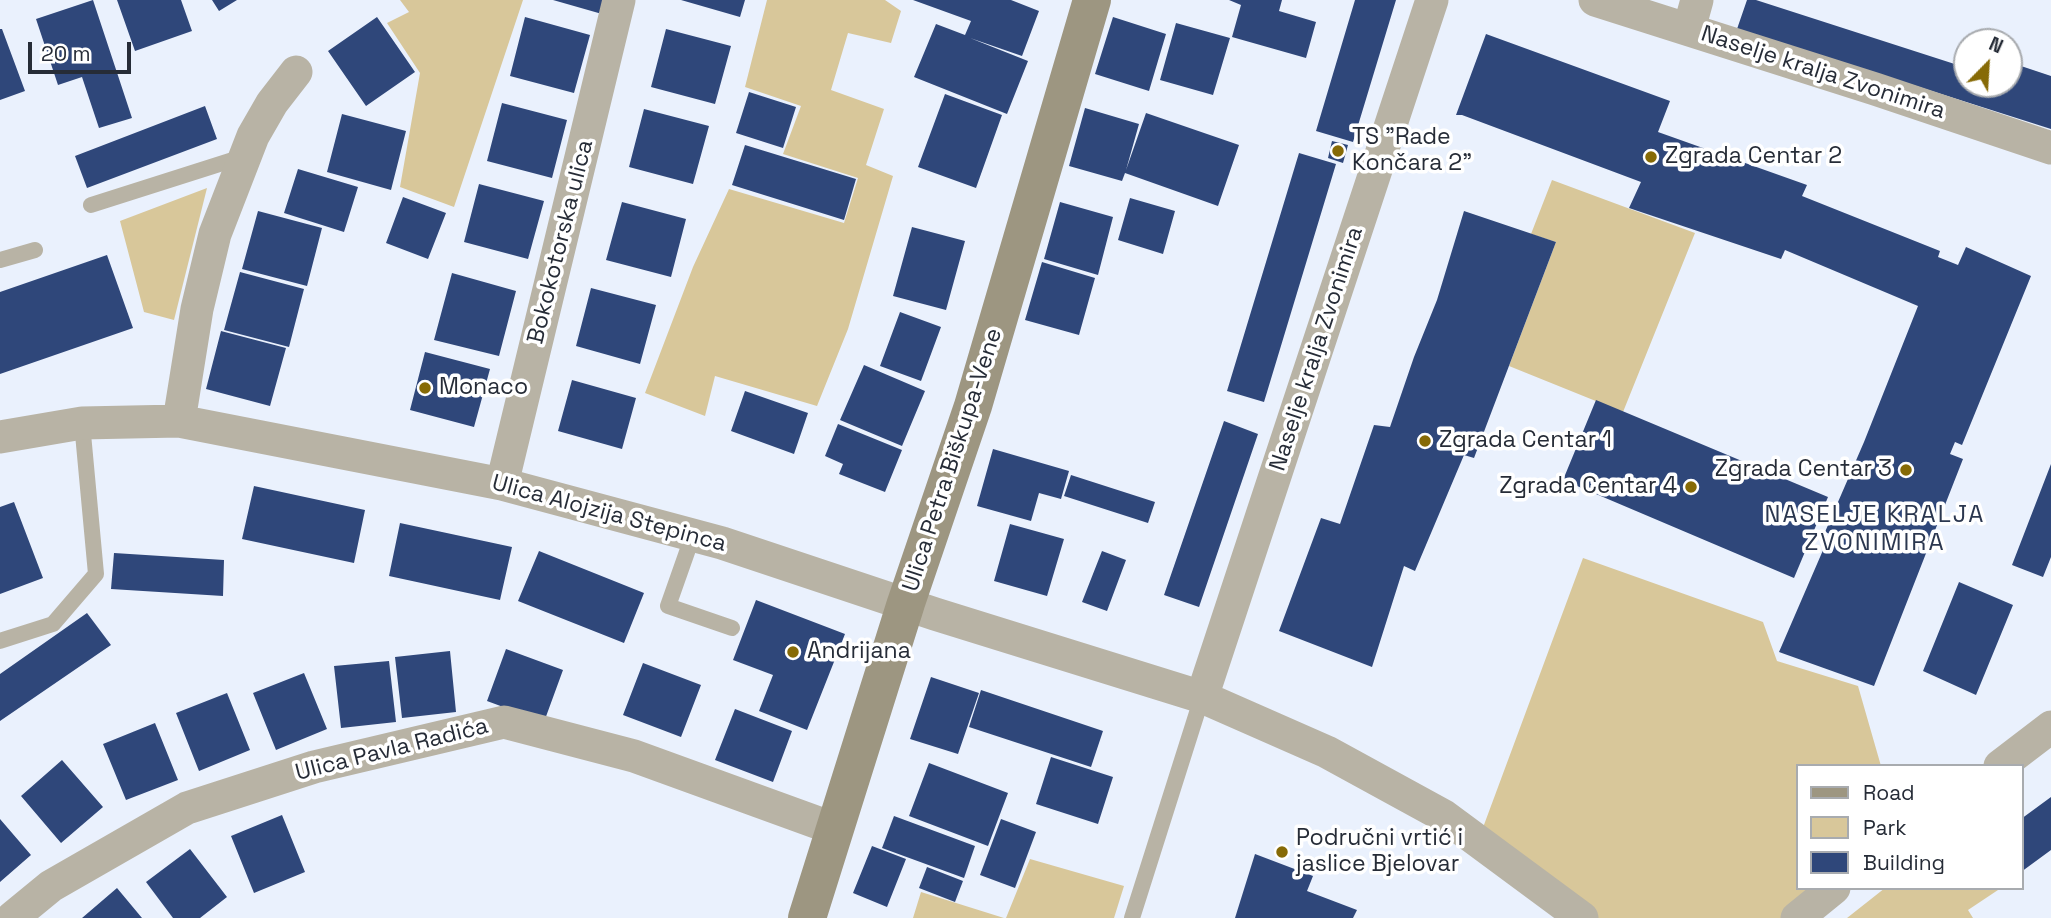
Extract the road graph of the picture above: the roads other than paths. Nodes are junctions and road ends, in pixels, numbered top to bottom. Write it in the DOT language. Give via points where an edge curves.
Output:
graph roads {
  1 [pos="619,0"];
  2 [pos="1092,0"];
  3 [pos="1432,0"];
  4 [pos="1595,0"];
  5 [pos="1693,15"];
  6 [pos="296,72"];
  7 [pos="2051,148"];
  8 [pos="245,156"];
  9 [pos="91,205"];
  10 [pos="35,250"];
  11 [pos="0,260"];
  12 [pos="179,421"];
  13 [pos="82,423"];
  14 [pos="0,438"];
  15 [pos="502,484"];
  16 [pos="693,535"];
  17 [pos="906,603"];
  18 [pos="732,628"];
  19 [pos="0,641"];
  20 [pos="1202,698"];
  21 [pos="2051,727"];
  22 [pos="2003,764"];
  23 [pos="835,829"];
  24 [pos="1832,890"];
  25 [pos="12,918"];
  26 [pos="807,918"];
  27 [pos="1132,918"];
  28 [pos="1582,918"];
  29 [pos="1797,918"];
  1 -- 15 [label="street, Bokokotorska ulica"];
  2 -- 17 [label="main road, Ulica Petra Biškupa-Vene" via="973,406"];
  3 -- 20 [label="street, Naselje kralja Zvonimira"];
  4 -- 5 [label="street, Naselje kralja Zvonimira"];
  5 -- 7 [label="street, Naselje kralja Zvonimira"];
  6 -- 8 [label="street" via="272,103"];
  8 -- 9 [label="lane"];
  8 -- 12 [label="street" via="215,234"];
  10 -- 11 [label="lane"];
  12 -- 13 [label="street, Ulica Alojzija Stepinca"];
  12 -- 15 [label="street, Ulica Alojzija Stepinca"];
  13 -- 14 [label="street, Ulica Alojzija Stepinca"];
  13 -- 19 [label="lane" via="96,574 53,624"];
  15 -- 16 [label="street, Ulica Alojzija Stepinca"];
  16 -- 17 [label="street, Ulica Alojzija Stepinca"];
  16 -- 18 [label="lane" via="668,606"];
  17 -- 20 [label="street, Ulica Alojzija Stepinca"];
  17 -- 23 [label="main road, Ulica Petra Biškupa-Vene"];
  20 -- 27 [label="lane"];
  20 -- 28 [label="street, Ulica Alojzija Stepinca" via="1327,752 1444,816"];
  21 -- 22 [label="street"];
  23 -- 25 [label="street, Ulica Pavla Radića" via="634,756 504,722 314,767 187,808 51,886"];
  23 -- 26 [label="main road, Ulica Petra Biškupa-Vene"];
  24 -- 29 [label="street"];
}
